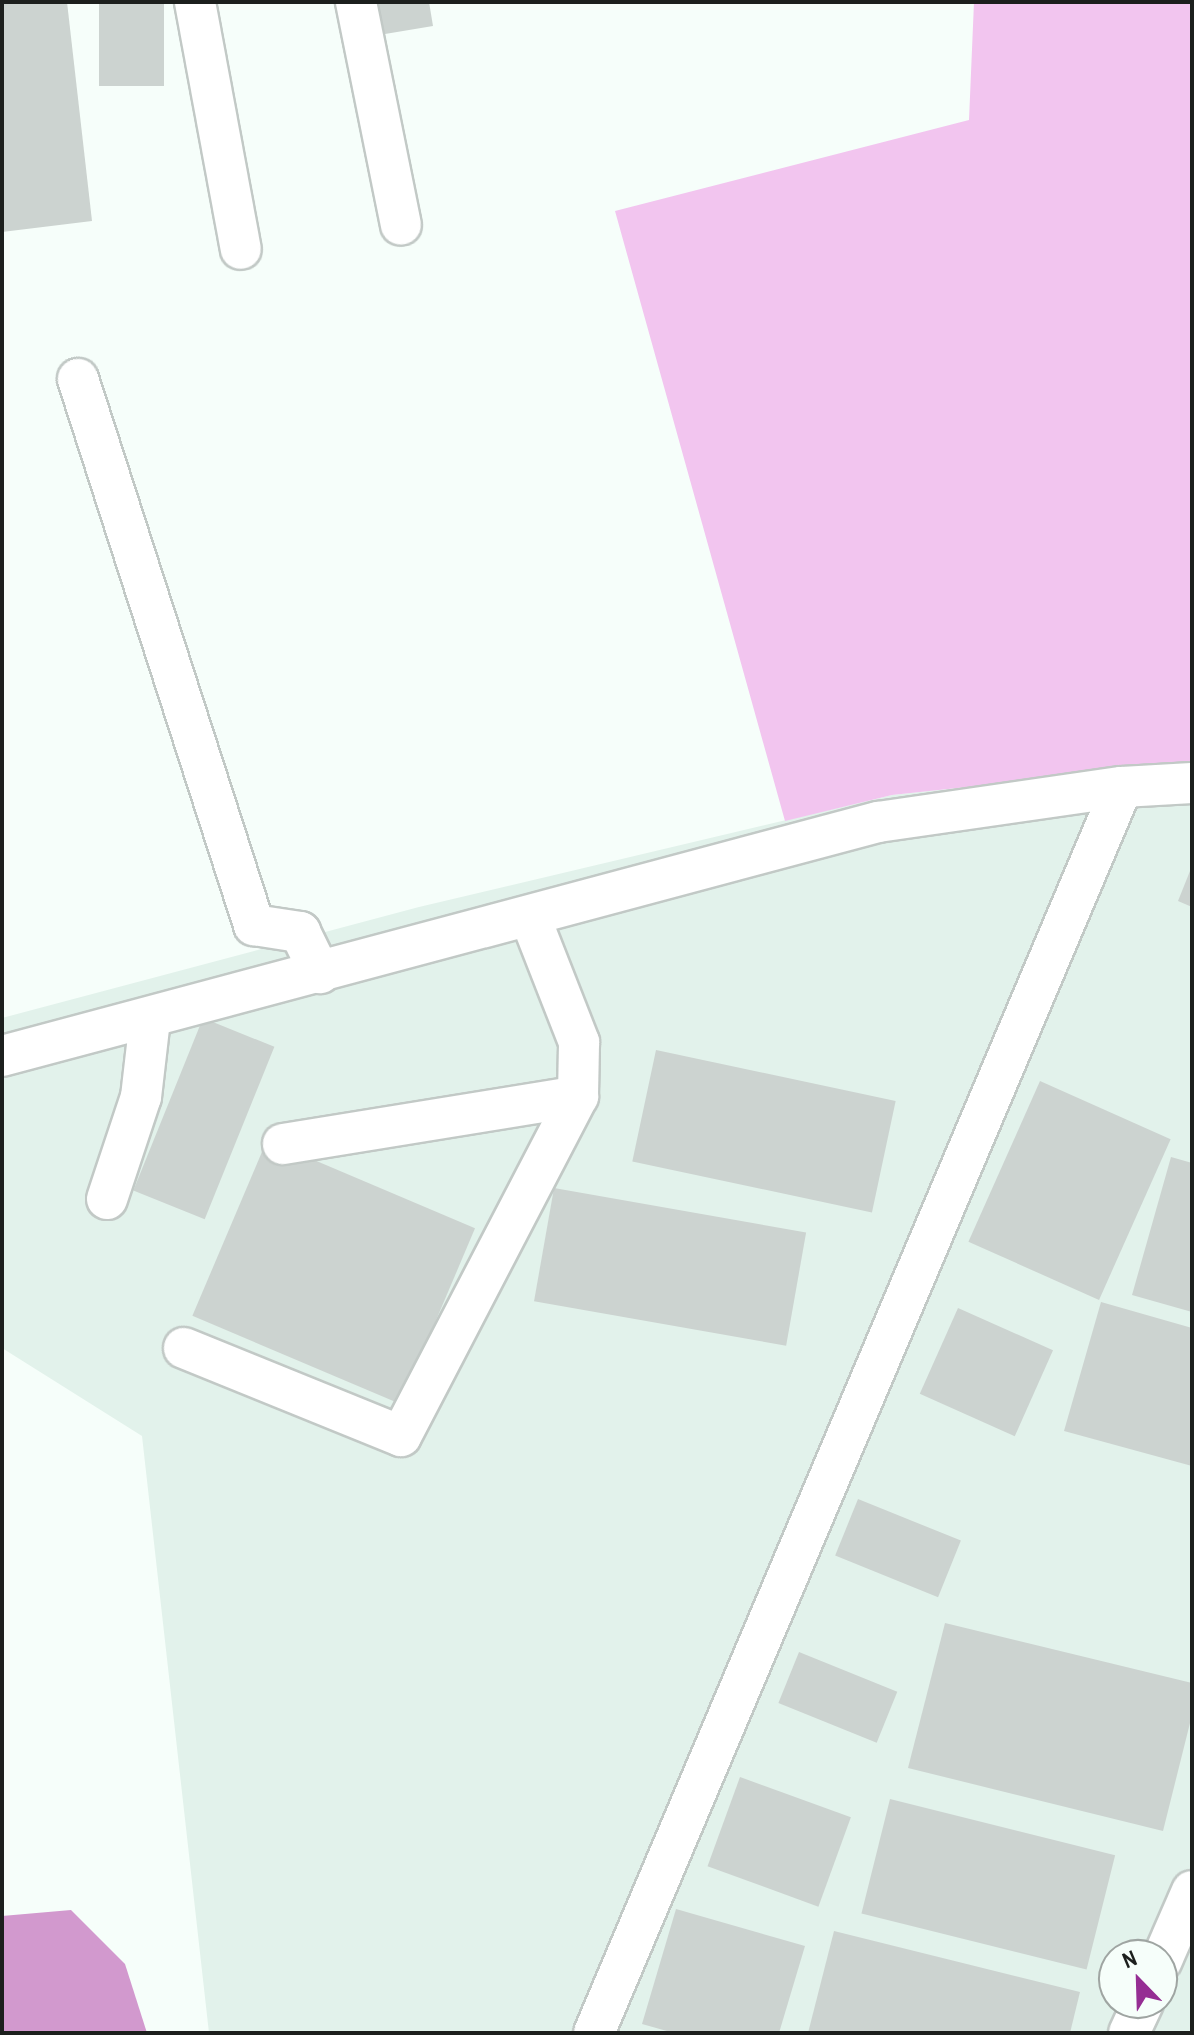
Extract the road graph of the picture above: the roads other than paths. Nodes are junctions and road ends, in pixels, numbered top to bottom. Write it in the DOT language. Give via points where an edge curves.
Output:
graph roads {
  1 [pos="195,2"];
  2 [pos="356,2"];
  3 [pos="401,225"];
  4 [pos="241,249"];
  5 [pos="78,379"];
  6 [pos="1192,783"];
  7 [pos="1122,787"];
  8 [pos="530,917"];
  9 [pos="320,973"];
  10 [pos="150,1019"];
  11 [pos="2,1056"];
  12 [pos="578,1096"];
  13 [pos="283,1144"];
  14 [pos="107,1199"];
  15 [pos="184,1348"];
  16 [pos="1192,1891"];
  17 [pos="1171,1939"];
  18 [pos="594,2033"];
  1 -- 4 [label="street"];
  2 -- 3 [label="street"];
  5 -- 9 [label="street" via="254,925 300,932"];
  6 -- 7 [label="street"];
  7 -- 8 [label="street" via="878,822"];
  7 -- 18 [label="street"];
  8 -- 9 [label="street"];
  8 -- 12 [label="street" via="579,1042"];
  9 -- 10 [label="street"];
  10 -- 11 [label="street"];
  10 -- 14 [label="street" via="141,1097"];
  12 -- 13 [label="street"];
  12 -- 15 [label="street" via="401,1436"];
  16 -- 17 [label="street"];
}
